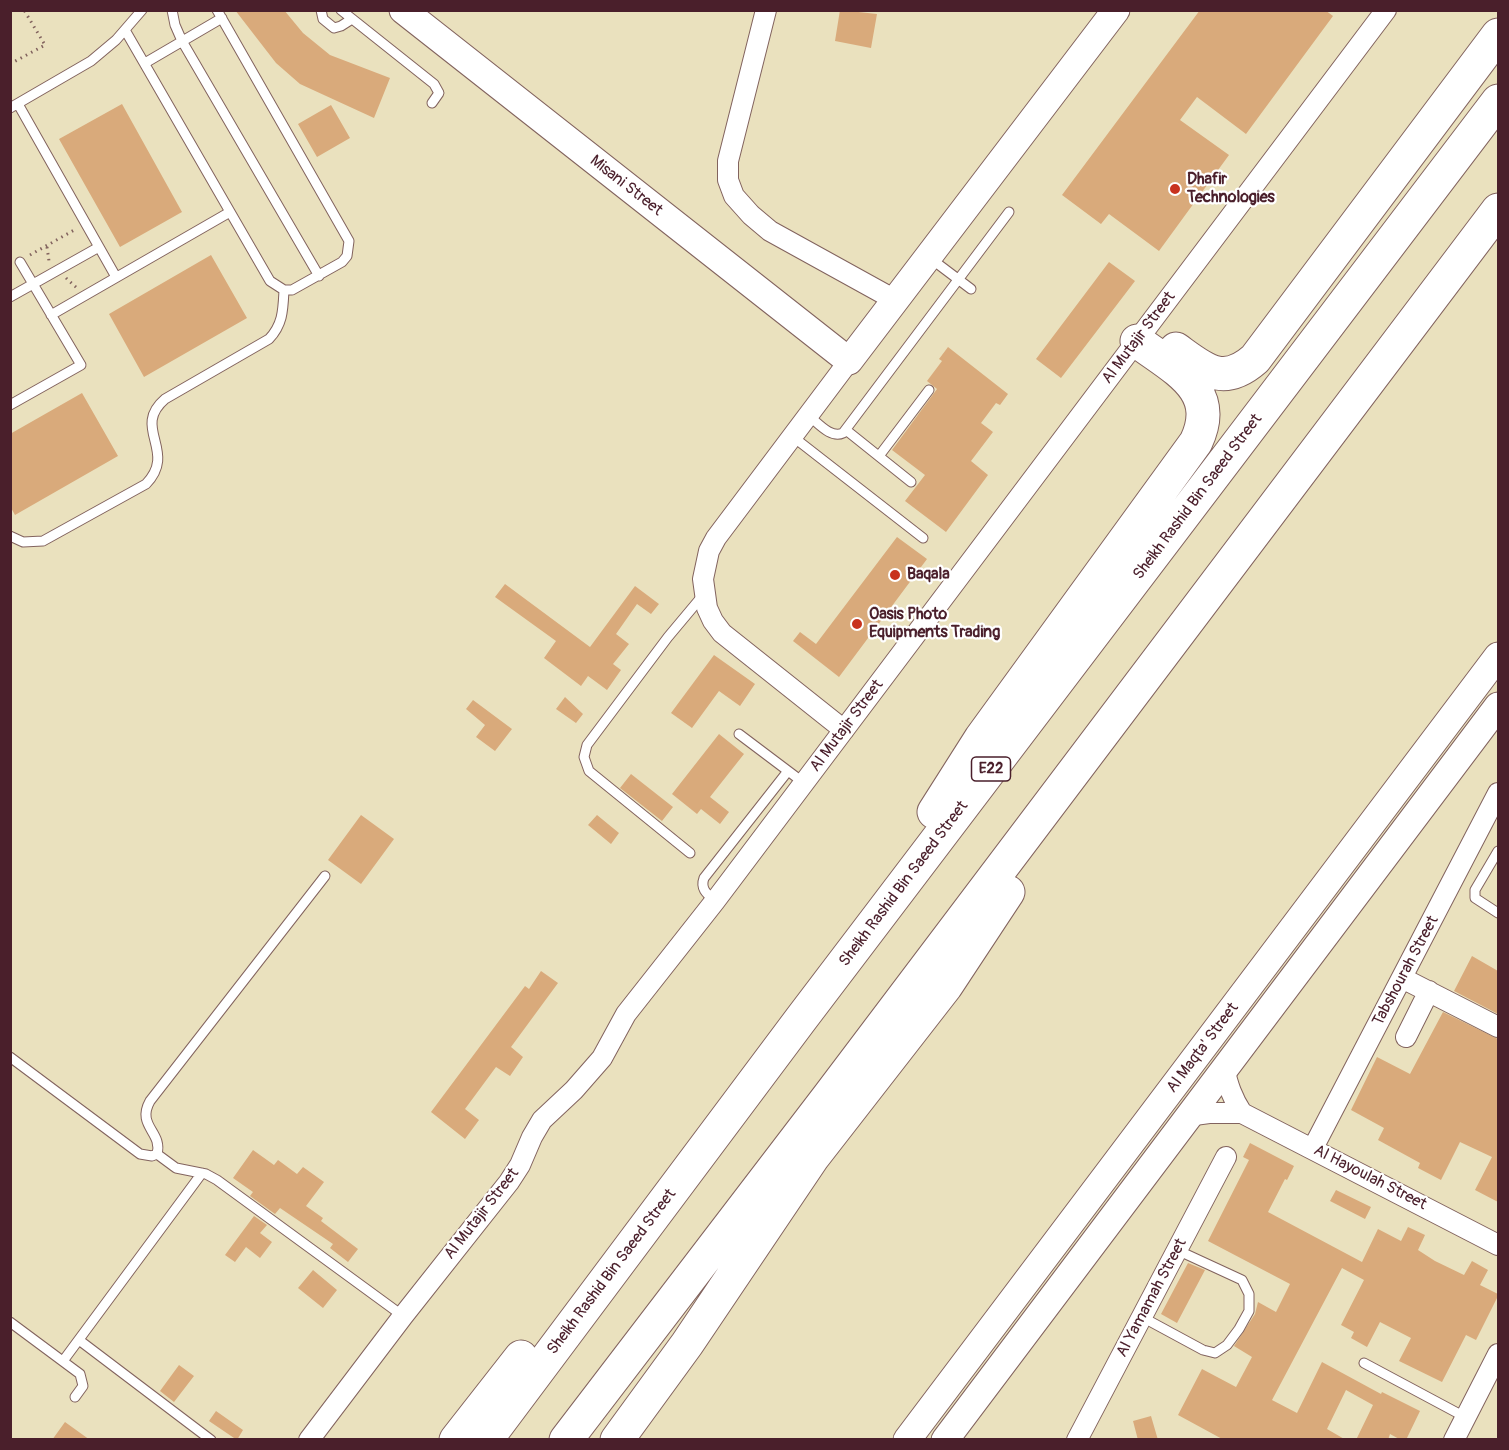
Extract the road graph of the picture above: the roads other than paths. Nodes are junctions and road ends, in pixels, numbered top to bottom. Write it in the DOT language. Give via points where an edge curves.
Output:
graph roads {
  1 [pos="142,10"];
  2 [pos="172,10"];
  3 [pos="321,10"];
  4 [pos="341,10"];
  5 [pos="404,10"];
  6 [pos="766,10"];
  7 [pos="1116,10"];
  8 [pos="1386,10"];
  9 [pos="219,14"];
  10 [pos="352,19"];
  11 [pos="126,30"];
  12 [pos="1498,35"];
  13 [pos="182,41"];
  14 [pos="145,63"];
  15 [pos="1498,101"];
  16 [pos="432,104"];
  17 [pos="14,106"];
  18 [pos="1498,210"];
  19 [pos="230,212"];
  20 [pos="1009,212"];
  21 [pos="99,247"];
  22 [pos="928,256"];
  23 [pos="20,262"];
  24 [pos="319,276"];
  25 [pos="116,277"];
  26 [pos="959,279"];
  27 [pos="33,284"];
  28 [pos="971,289"];
  29 [pos="284,290"];
  30 [pos="10,297"];
  31 [pos="895,300"];
  32 [pos="51,315"];
  33 [pos="1142,334"];
  34 [pos="849,361"];
  35 [pos="929,390"];
  36 [pos="10,405"];
  37 [pos="808,415"];
  38 [pos="846,430"];
  39 [pos="792,436"];
  40 [pos="879,456"];
  41 [pos="911,482"];
  42 [pos="10,536"];
  43 [pos="923,538"];
  44 [pos="704,594"];
  45 [pos="1498,656"];
  46 [pos="1495,714"];
  47 [pos="844,730"];
  48 [pos="739,734"];
  49 [pos="788,771"];
  50 [pos="1070,777"];
  51 [pos="804,783"];
  52 [pos="1498,793"];
  53 [pos="1498,851"];
  54 [pos="690,853"];
  55 [pos="1341,866"];
  56 [pos="325,876"];
  57 [pos="715,901"];
  58 [pos="1498,913"];
  59 [pos="1402,978"];
  60 [pos="1429,991"];
  61 [pos="801,1019"];
  62 [pos="1498,1027"];
  63 [pos="1406,1037"];
  64 [pos="1248,1038"];
  65 [pos="10,1057"];
  66 [pos="771,1060"];
  67 [pos="1224,1068"];
  68 [pos="1242,1113"];
  69 [pos="1187,1116"];
  70 [pos="1313,1148"];
  71 [pos="157,1154"];
  72 [pos="1226,1157"];
  73 [pos="202,1173"];
  74 [pos="1498,1245"];
  75 [pos="1177,1250"];
  76 [pos="1036,1269"];
  77 [pos="403,1316"];
  78 [pos="1142,1317"];
  79 [pos="10,1322"];
  80 [pos="1023,1336"];
  81 [pos="79,1340"];
  82 [pos="1498,1354"];
  83 [pos="63,1361"];
  84 [pos="1364,1363"];
  85 [pos="75,1397"];
  86 [pos="1466,1418"];
  87 [pos="211,1440"];
  88 [pos="309,1440"];
  89 [pos="456,1440"];
  90 [pos="486,1440"];
  91 [pos="566,1440"];
  92 [pos="617,1440"];
  93 [pos="907,1440"];
  94 [pos="945,1440"];
  95 [pos="1077,1440"];
  96 [pos="1454,1440"];
  1 -- 11 [label="lane"];
  2 -- 13 [label="lane"];
  3 -- 10 [label="lane" via="323,19 334,28"];
  4 -- 10 [label="lane"];
  5 -- 34 [label="street, Misani Street"];
  6 -- 31 [label="street" via="728,161 730,188 740,204 770,231"];
  7 -- 22 [label="street"];
  8 -- 33 [label="street, Al Mutajir Street"];
  9 -- 13 [label="lane"];
  9 -- 24 [label="lane" via="349,242 342,262"];
  10 -- 16 [label="lane" via="434,84 439,93"];
  11 -- 14 [label="lane"];
  11 -- 17 [label="lane" via="91,61"];
  12 -- 33 [label="highway" via="1255,359 1231,374 1216,374"];
  13 -- 14 [label="lane"];
  13 -- 24 [label="lane"];
  14 -- 19 [label="lane"];
  15 -- 61 [label="highway, Sheikh Rashid Bin Saeed Street / E22"];
  17 -- 21 [label="lane"];
  18 -- 50 [label="highway"];
  19 -- 25 [label="lane"];
  19 -- 29 [label="lane" via="270,281"];
  20 -- 26 [label="lane"];
  21 -- 25 [label="lane"];
  21 -- 27 [label="lane"];
  22 -- 26 [label="lane"];
  22 -- 31 [label="street"];
  23 -- 27 [label="lane"];
  24 -- 29 [label="lane"];
  25 -- 32 [label="lane"];
  26 -- 28 [label="lane"];
  26 -- 38 [label="lane"];
  27 -- 30 [label="lane"];
  27 -- 32 [label="lane"];
  29 -- 42 [label="lane" via="283,315 269,339 156,408 151,430 159,462 146,484 43,541 23,542"];
  31 -- 34 [label="street"];
  32 -- 36 [label="lane" via="81,365"];
  33 -- 47 [label="street, Al Mutajir Street"];
  33 -- 61 [label="highway" via="1196,389 1204,415 1196,442 981,738"];
  34 -- 37 [label="street"];
  35 -- 40 [label="lane"];
  37 -- 38 [label="lane" via="832,434 841,435"];
  37 -- 39 [label="street"];
  38 -- 40 [label="lane"];
  39 -- 43 [label="lane"];
  39 -- 44 [label="street" via="716,538 704,565"];
  40 -- 41 [label="lane"];
  44 -- 47 [label="street" via="707,608 722,633"];
  44 -- 54 [label="lane" via="587,746 584,757 589,771"];
  45 -- 55 [label="street, Al Maqta' Street"];
  46 -- 64 [label="street, Al Maqta' Street"];
  47 -- 51 [label="street, Al Mutajir Street"];
  48 -- 49 [label="lane"];
  49 -- 51 [label="lane"];
  49 -- 57 [label="lane" via="704,878 702,885"];
  50 -- 91 [label="highway"];
  50 -- 92 [label="highway" via="1015,880 946,986 813,1157"];
  51 -- 57 [label="street, Al Mutajir Street"];
  52 -- 59 [label="street, Tabshourah Street"];
  53 -- 58 [label="lane" via="1475,890 1475,898"];
  55 -- 64 [label="street" via="1357,861 1363,872 1275,990"];
  55 -- 76 [label="street, Al Maqta' Street"];
  56 -- 71 [label="lane" via="150,1101 146,1117 158,1140"];
  57 -- 77 [label="street, Al Mutajir Street" via="626,1014 602,1058 542,1120 509,1182"];
  59 -- 60 [label="street"];
  59 -- 70 [label="street, Tabshourah Street"];
  60 -- 62 [label="street"];
  60 -- 63 [label="street"];
  61 -- 66 [label="highway, Sheikh Rashid Bin Saeed Street / E22"];
  64 -- 67 [label="street, Al Maqta' Street"];
  65 -- 71 [label="lane" via="140,1154"];
  66 -- 89 [label="highway" via="525,1352"];
  66 -- 90 [label="highway, Sheikh Rashid Bin Saeed Street / E22"];
  67 -- 68 [label="street" via="1228,1089"];
  67 -- 69 [label="street, Al Maqta' Street"];
  68 -- 69 [label="street, Al Hayoulah Street"];
  68 -- 70 [label="street, Al Hayoulah Street"];
  69 -- 80 [label="street, Al Maqta' Street"];
  70 -- 74 [label="street, Al Hayoulah Street"];
  71 -- 73 [label="lane" via="176,1168"];
  72 -- 75 [label="street, Al Yamamah Street"];
  73 -- 77 [label="lane"];
  73 -- 81 [label="lane"];
  75 -- 78 [label="street, Al Yamamah Street"];
  75 -- 78 [label="lane" via="1242,1280 1249,1294 1249,1311 1227,1345 1215,1353"];
  76 -- 80 [label="street" via="1031,1297 1014,1324"];
  76 -- 93 [label="street, Al Maqta' Street"];
  77 -- 88 [label="street, Al Mutajir Street"];
  78 -- 95 [label="street, Al Yamamah Street"];
  79 -- 83 [label="lane"];
  80 -- 94 [label="street, Al Maqta' Street"];
  81 -- 83 [label="lane"];
  81 -- 87 [label="lane"];
  82 -- 86 [label="street"];
  83 -- 85 [label="lane" via="82,1378 83,1386"];
  84 -- 86 [label="lane"];
  86 -- 96 [label="street"];
}
